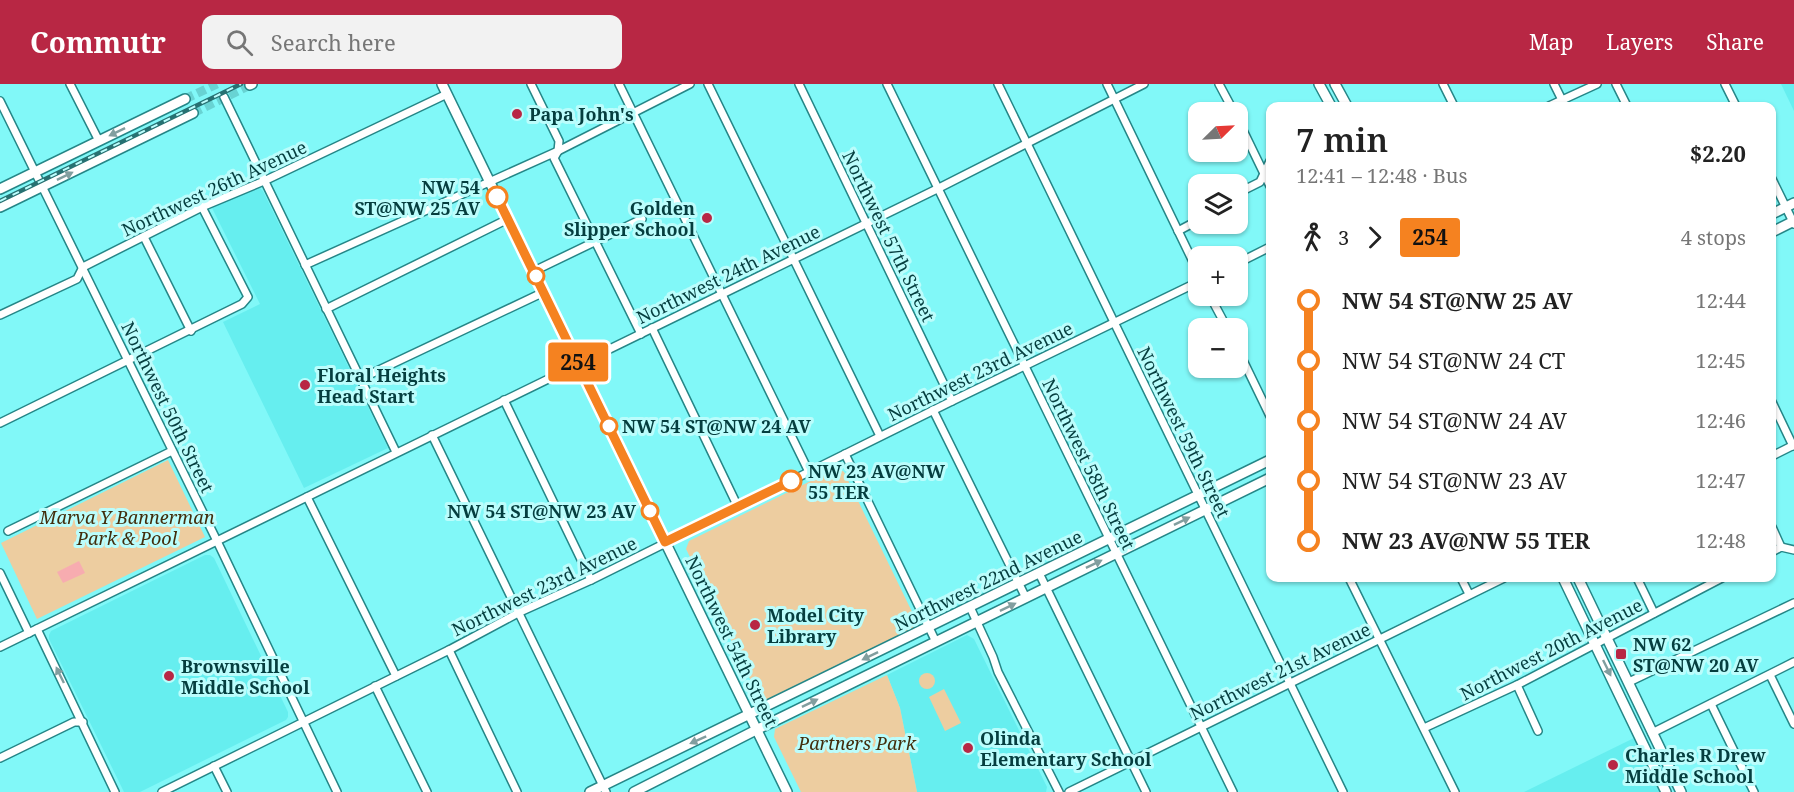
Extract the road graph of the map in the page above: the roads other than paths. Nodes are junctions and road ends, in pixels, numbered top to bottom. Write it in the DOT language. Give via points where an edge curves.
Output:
graph roads {
  1 [pos="70,84"];
  2 [pos="442,84"];
  3 [pos="531,84"];
  4 [pos="619,84"];
  5 [pos="690,84"];
  6 [pos="708,84"];
  7 [pos="799,84"];
  8 [pos="887,84"];
  9 [pos="998,84"];
  10 [pos="1107,84"];
  11 [pos="1144,84"];
  12 [pos="1219,84"];
  13 [pos="1319,84"];
  14 [pos="1335,84"];
  15 [pos="1443,84"];
  16 [pos="1554,84"];
  17 [pos="1597,84"];
  18 [pos="1616,84"];
  19 [pos="1725,84"];
  20 [pos="447,94"];
  21 [pos="224,97"];
  22 [pos="185,99"];
  23 [pos="1114,99"];
  24 [pos="0,101"];
  25 [pos="1229,102"];
  26 [pos="1329,102"];
  27 [pos="1345,102"];
  28 [pos="1452,102"];
  29 [pos="1563,102"];
  30 [pos="1565,102"];
  31 [pos="1626,102"];
  32 [pos="1734,102"];
  33 [pos="193,113"];
  34 [pos="633,113"];
  35 [pos="150,116"];
  36 [pos="148,135"];
  37 [pos="1248,140"];
  38 [pos="99,141"];
  39 [pos="1027,143"];
  40 [pos="558,151"];
  41 [pos="1266,168"];
  42 [pos="36,172"];
  43 [pos="1264,172"];
  44 [pos="1266,177"];
  45 [pos="264,181"];
  46 [pos="490,182"];
  47 [pos="1776,185"];
  48 [pos="43,186"];
  49 [pos="1248,187"];
  50 [pos="0,189"];
  51 [pos="936,189"];
  52 [pos="1790,205"];
  53 [pos="0,207"];
  54 [pos="202,207"];
  55 [pos="1776,212"];
  56 [pos="508,219"];
  57 [pos="642,219"];
  58 [pos="866,222"];
  59 [pos="1794,222"];
  60 [pos="1188,226"];
  61 [pos="1776,230"];
  62 [pos="1178,231"];
  63 [pos="144,237"];
  64 [pos="594,241"];
  65 [pos="1266,249"];
  66 [pos="1188,252"];
  67 [pos="794,258"];
  68 [pos="1248,258"];
  69 [pos="305,265"];
  70 [pos="83,267"];
  71 [pos="534,272"];
  72 [pos="1188,287"];
  73 [pos="544,292"];
  74 [pos="722,294"];
  75 [pos="326,309"];
  76 [pos="0,315"];
  77 [pos="1114,323"];
  78 [pos="652,328"];
  79 [pos="191,331"];
  80 [pos="641,334"];
  81 [pos="128,360"];
  82 [pos="579,364"];
  83 [pos="1024,365"];
  84 [pos="1248,371"];
  85 [pos="360,379"];
  86 [pos="504,400"];
  87 [pos="952,400"];
  88 [pos="1266,408"];
  89 [pos="933,410"];
  90 [pos="1776,410"];
  91 [pos="0,423"];
  92 [pos="432,435"];
  93 [pos="880,436"];
  94 [pos="1793,445"];
  95 [pos="172,451"];
  96 [pos="396,452"];
  97 [pos="845,454"];
  98 [pos="1776,454"];
  99 [pos="1266,462"];
  100 [pos="809,472"];
  101 [pos="1266,480"];
  102 [pos="1198,496"];
  103 [pos="307,497"];
  104 [pos="738,507"];
  105 [pos="1205,510"];
  106 [pos="8,531"];
  107 [pos="1776,536"];
  108 [pos="1109,539"];
  109 [pos="217,541"];
  110 [pos="665,542"];
  111 [pos="1781,547"];
  112 [pos="1776,550"];
  113 [pos="1794,550"];
  114 [pos="1116,554"];
  115 [pos="0,573"];
  116 [pos="1039,573"];
  117 [pos="591,580"];
  118 [pos="1350,582"];
  119 [pos="1463,582"];
  120 [pos="1495,582"];
  121 [pos="1565,582"];
  122 [pos="1580,582"];
  123 [pos="1639,582"];
  124 [pos="1714,582"];
  125 [pos="1019,583"];
  126 [pos="1046,588"];
  127 [pos="1469,594"];
  128 [pos="1026,598"];
  129 [pos="1794,603"];
  130 [pos="970,608"];
  131 [pos="520,612"];
  132 [pos="1654,613"];
  133 [pos="977,622"];
  134 [pos="929,627"];
  135 [pos="37,629"];
  136 [pos="29,633"];
  137 [pos="1609,638"];
  138 [pos="1378,639"];
  139 [pos="936,642"];
  140 [pos="1596,644"];
  141 [pos="0,647"];
  142 [pos="449,650"];
  143 [pos="1794,662"];
  144 [pos="1770,675"];
  145 [pos="396,676"];
  146 [pos="1290,682"];
  147 [pos="1629,682"];
  148 [pos="1517,685"];
  149 [pos="375,686"];
  150 [pos="1711,704"];
  151 [pos="750,715"];
  152 [pos="83,722"];
  153 [pos="304,723"];
  154 [pos="1794,724"];
  155 [pos="1201,727"];
  156 [pos="1424,728"];
  157 [pos="758,729"];
  158 [pos="1538,731"];
  159 [pos="1652,733"];
  160 [pos="0,758"];
  161 [pos="1131,761"];
  162 [pos="214,766"];
  163 [pos="605,789"];
  164 [pos="116,792"];
  165 [pos="162,792"];
  166 [pos="227,792"];
  167 [pos="337,792"];
  168 [pos="427,792"];
  169 [pos="518,792"];
  170 [pos="590,792"];
  171 [pos="634,792"];
  172 [pos="787,792"];
  173 [pos="1059,792"];
  174 [pos="1069,792"];
  175 [pos="1146,792"];
  176 [pos="1233,792"];
  177 [pos="1343,792"];
  178 [pos="1455,792"];
  179 [pos="1666,792"];
  180 [pos="1682,792"];
  181 [pos="1754,792"];
  1 -- 38 [label="street"];
  2 -- 20 [label="main road, Northwest 54th Street"];
  3 -- 40 [label="street" via="559,141"];
  4 -- 34 [label="street"];
  5 -- 34 [label="street"];
  6 -- 67 [label="street"];
  7 -- 58 [label="street, Northwest 57th Street"];
  8 -- 51 [label="street, Northwest 58th Street"];
  9 -- 39 [label="street, Northwest 59th Street"];
  10 -- 23 [label="street"];
  11 -- 23 [label="street, Northwest 24th Avenue"];
  12 -- 25 [label="street"];
  13 -- 26 [label="main road"];
  14 -- 27 [label="main road"];
  15 -- 28 [label="street"];
  16 -- 29 [label="street"];
  17 -- 30 [label="street"];
  18 -- 31 [label="street"];
  19 -- 32 [label="street"];
  20 -- 45 [label="street, Northwest 26th Avenue"];
  20 -- 46 [label="main road, Northwest 54th Street"];
  21 -- 45 [label="street"];
  22 -- 35 [label="main road"];
  23 -- 39 [label="street, Northwest 24th Avenue"];
  23 -- 62 [label="street"];
  24 -- 42 [label="street, Northwest 50th Street"];
  33 -- 36 [label="main road"];
  34 -- 40 [label="street"];
  34 -- 74 [label="street"];
  35 -- 36 [label="main road" via="154,127"];
  35 -- 38 [label="main road, one-way"];
  48 -- 36 [label="main road, one-way"];
  37 -- 43 [label="street"];
  38 -- 42 [label="main road"];
  39 -- 51 [label="street, Northwest 24th Avenue"];
  39 -- 77 [label="street, Northwest 59th Street"];
  40 -- 46 [label="street"];
  40 -- 64 [label="street" via="554,158"];
  41 -- 43 [label="street"];
  42 -- 48 [label="street, Northwest 50th Street"];
  42 -- 50 [label="main road"];
  43 -- 44 [label="street"];
  43 -- 49 [label="street" via="1260,182"];
  45 -- 54 [label="street, Northwest 26th Avenue"];
  45 -- 69 [label="street"];
  46 -- 56 [label="main road, Northwest 54th Street"];
  46 -- 69 [label="street"];
  47 -- 52 [label="street"];
  48 -- 53 [label="main road"];
  48 -- 70 [label="street, Northwest 50th Street"];
  51 -- 58 [label="street, Northwest 24th Avenue"];
  51 -- 83 [label="street, Northwest 58th Street"];
  52 -- 55 [label="main road"];
  52 -- 59 [label="street"];
  54 -- 63 [label="street, Northwest 26th Avenue"];
  54 -- 79 [label="street" via="248,297"];
  56 -- 71 [label="main road, Northwest 54th Street"];
  56 -- 75 [label="street"];
  57 -- 64 [label="street"];
  58 -- 67 [label="street, Northwest 24th Avenue"];
  58 -- 87 [label="street, Northwest 57th Street"];
  59 -- 61 [label="main road"];
  60 -- 62 [label="street"];
  62 -- 66 [label="street"];
  63 -- 70 [label="street, Northwest 26th Avenue"];
  63 -- 79 [label="street"];
  64 -- 71 [label="street"];
  64 -- 80 [label="street"];
  65 -- 68 [label="street"];
  67 -- 74 [label="street, Northwest 24th Avenue"];
  67 -- 93 [label="street"];
  69 -- 75 [label="street"];
  70 -- 76 [label="street, Northwest 26th Avenue" via="77,279"];
  70 -- 81 [label="street, Northwest 50th Street"];
  71 -- 73 [label="main road, Northwest 54th Street"];
  72 -- 77 [label="street, Northwest 23rd Avenue"];
  73 -- 82 [label="main road, Northwest 54th Street"];
  73 -- 85 [label="street"];
  74 -- 78 [label="street, Northwest 24th Avenue"];
  74 -- 100 [label="street"];
  75 -- 85 [label="street"];
  77 -- 83 [label="street, Northwest 23rd Avenue"];
  77 -- 102 [label="street, Northwest 59th Street"];
  78 -- 80 [label="street, Northwest 24th Avenue"];
  78 -- 104 [label="street"];
  79 -- 81 [label="street"];
  80 -- 82 [label="street, Northwest 24th Avenue"];
  81 -- 91 [label="street"];
  81 -- 95 [label="street, Northwest 50th Street"];
  82 -- 86 [label="street, Northwest 24th Avenue"];
  82 -- 110 [label="main road, Northwest 54th Street"];
  83 -- 87 [label="street, Northwest 23rd Avenue"];
  83 -- 108 [label="street, Northwest 58th Street"];
  84 -- 88 [label="street"];
  85 -- 96 [label="street"];
  86 -- 92 [label="street, Northwest 24th Avenue"];
  86 -- 117 [label="street"];
  87 -- 89 [label="street, Northwest 23rd Avenue"];
  89 -- 93 [label="street, Northwest 23rd Avenue"];
  89 -- 125 [label="street"];
  90 -- 94 [label="street"];
  92 -- 96 [label="street, Northwest 24th Avenue"];
  92 -- 131 [label="street"];
  93 -- 97 [label="street, Northwest 23rd Avenue"];
  94 -- 98 [label="street"];
  95 -- 106 [label="street"];
  95 -- 109 [label="street, Northwest 50th Street"];
  96 -- 103 [label="street, Northwest 24th Avenue"];
  97 -- 100 [label="street, Northwest 23rd Avenue"];
  97 -- 134 [label="street"];
  99 -- 102 [label="main road, Northwest 22nd Avenue"];
  100 -- 104 [label="street, Northwest 23rd Avenue"];
  101 -- 105 [label="main road, Northwest 22nd Avenue"];
  102 -- 105 [label="street, Northwest 59th Street"];
  102 -- 108 [label="main road, Northwest 22nd Avenue"];
  103 -- 109 [label="street, Northwest 24th Avenue"];
  103 -- 145 [label="street"];
  104 -- 110 [label="street, Northwest 23rd Avenue"];
  114 -- 105 [label="main road, Northwest 22nd Avenue, one-way"];
  105 -- 146 [label="street, Northwest 59th Street"];
  107 -- 111 [label="street"];
  108 -- 114 [label="street, Northwest 58th Street"];
  108 -- 116 [label="main road, Northwest 22nd Avenue"];
  109 -- 135 [label="street, Northwest 24th Avenue"];
  109 -- 153 [label="street, Northwest 50th Street"];
  110 -- 117 [label="street, Northwest 23rd Avenue"];
  110 -- 151 [label="main road, Northwest 54th Street"];
  111 -- 112 [label="street"];
  111 -- 113 [label="street"];
  126 -- 114 [label="main road, Northwest 22nd Avenue, one-way"];
  114 -- 155 [label="street, Northwest 58th Street"];
  115 -- 136 [label="street"];
  116 -- 125 [label="main road, Northwest 22nd Avenue"];
  116 -- 126 [label="street"];
  117 -- 131 [label="street, Northwest 23rd Avenue"];
  118 -- 138 [label="street"];
  119 -- 127 [label="street"];
  120 -- 127 [label="street, Northwest 21st Avenue"];
  121 -- 140 [label="main road"];
  122 -- 137 [label="main road"];
  123 -- 132 [label="street"];
  124 -- 132 [label="street, Northwest 20th Avenue"];
  125 -- 128 [label="street"];
  125 -- 130 [label="main road, Northwest 22nd Avenue"];
  126 -- 128 [label="main road, Northwest 22nd Avenue"];
  126 -- 161 [label="street"];
  127 -- 138 [label="street, Northwest 21st Avenue"];
  133 -- 128 [label="main road, Northwest 22nd Avenue, one-way"];
  129 -- 147 [label="street"];
  130 -- 133 [label="street"];
  130 -- 134 [label="main road, Northwest 22nd Avenue"];
  131 -- 142 [label="street, Northwest 23rd Avenue"];
  131 -- 163 [label="street"];
  132 -- 137 [label="street, Northwest 20th Avenue"];
  133 -- 139 [label="main road, Northwest 22nd Avenue"];
  133 -- 173 [label="street"];
  134 -- 139 [label="street"];
  134 -- 151 [label="main road, Northwest 22nd Avenue, one-way"];
  135 -- 136 [label="street, Northwest 24th Avenue"];
  152 -- 135 [label="street, one-way"];
  136 -- 141 [label="street, Northwest 24th Avenue"];
  137 -- 140 [label="street, Northwest 20th Avenue"];
  137 -- 147 [label="main road"];
  138 -- 146 [label="street, Northwest 21st Avenue"];
  138 -- 156 [label="street"];
  157 -- 139 [label="main road, Northwest 22nd Avenue, one-way"];
  140 -- 148 [label="street, Northwest 20th Avenue"];
  140 -- 179 [label="main road, one-way"];
  142 -- 145 [label="street, Northwest 23rd Avenue"];
  142 -- 169 [label="street"];
  143 -- 144 [label="street"];
  144 -- 150 [label="street"];
  144 -- 154 [label="street"];
  145 -- 149 [label="street, Northwest 23rd Avenue"];
  146 -- 155 [label="street, Northwest 21st Avenue"];
  146 -- 177 [label="street, Northwest 59th Street"];
  147 -- 159 [label="main road"];
  148 -- 156 [label="street, Northwest 20th Avenue"];
  148 -- 158 [label="street"];
  149 -- 153 [label="street, Northwest 23rd Avenue"];
  149 -- 168 [label="street"];
  150 -- 159 [label="street"];
  150 -- 181 [label="street"];
  151 -- 157 [label="main road, Northwest 54th Street"];
  151 -- 163 [label="main road, Northwest 22nd Avenue, one-way"];
  152 -- 160 [label="street" via="74,722"];
  152 -- 164 [label="street"];
  153 -- 162 [label="street, Northwest 23rd Avenue"];
  153 -- 167 [label="street, Northwest 50th Street"];
  155 -- 161 [label="street, Northwest 21st Avenue"];
  155 -- 176 [label="street, Northwest 58th Street"];
  156 -- 178 [label="street"];
  157 -- 171 [label="main road, Northwest 22nd Avenue"];
  157 -- 172 [label="main road, Northwest 54th Street"];
  159 -- 180 [label="main road"];
  161 -- 174 [label="street, Northwest 21st Avenue"];
  161 -- 175 [label="street"];
  162 -- 165 [label="street, Northwest 23rd Avenue"];
  162 -- 166 [label="street"];
  163 -- 170 [label="main road, Northwest 22nd Avenue"];
}
